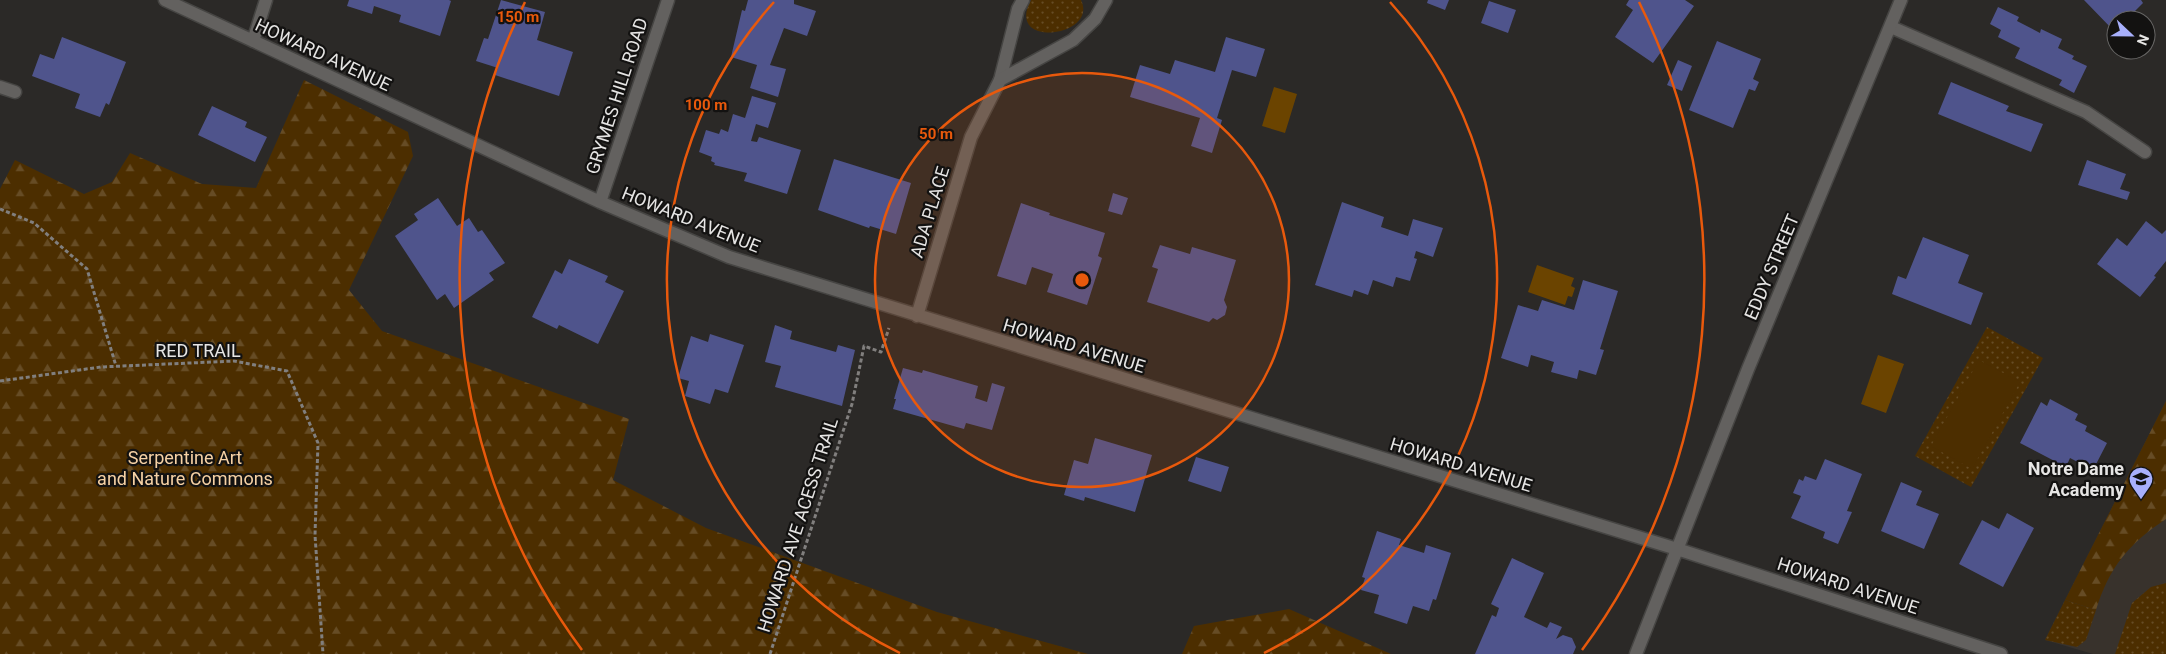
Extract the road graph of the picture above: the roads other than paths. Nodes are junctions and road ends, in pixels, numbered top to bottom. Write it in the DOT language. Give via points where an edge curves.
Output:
graph roads {
  1 [pos="165,0"];
  2 [pos="266,0"];
  3 [pos="668,0"];
  4 [pos="1023,0"];
  5 [pos="1106,0"];
  6 [pos="1901,0"];
  7 [pos="1891,27"];
  8 [pos="252,41"];
  9 [pos="1000,80"];
  10 [pos="0,87"];
  11 [pos="15,92"];
  12 [pos="2145,152"];
  13 [pos="600,202"];
  14 [pos="917,316"];
  15 [pos="1678,549"];
  16 [pos="1636,654"];
  17 [pos="2001,654"];
  1 -- 8 [label="street, HOWARD AVENUE"];
  2 -- 8 [label="street"];
  3 -- 13 [label="street, GRYMES HILL ROAD"];
  4 -- 9 [label="street, ADA PLACE"];
  5 -- 9 [label="street" via="1095,19 1073,40"];
  6 -- 7 [label="street, EDDY STREET"];
  7 -- 12 [label="street" via="2086,112"];
  7 -- 15 [label="street, EDDY STREET" via="1748,369"];
  8 -- 13 [label="street, HOWARD AVENUE"];
  9 -- 14 [label="street, ADA PLACE" via="971,138"];
  10 -- 11 [label="street"];
  13 -- 14 [label="street, HOWARD AVENUE" via="729,257"];
  14 -- 15 [label="street, HOWARD AVENUE"];
  15 -- 16 [label="street, EDDY STREET"];
  15 -- 17 [label="street, HOWARD AVENUE"];
}
